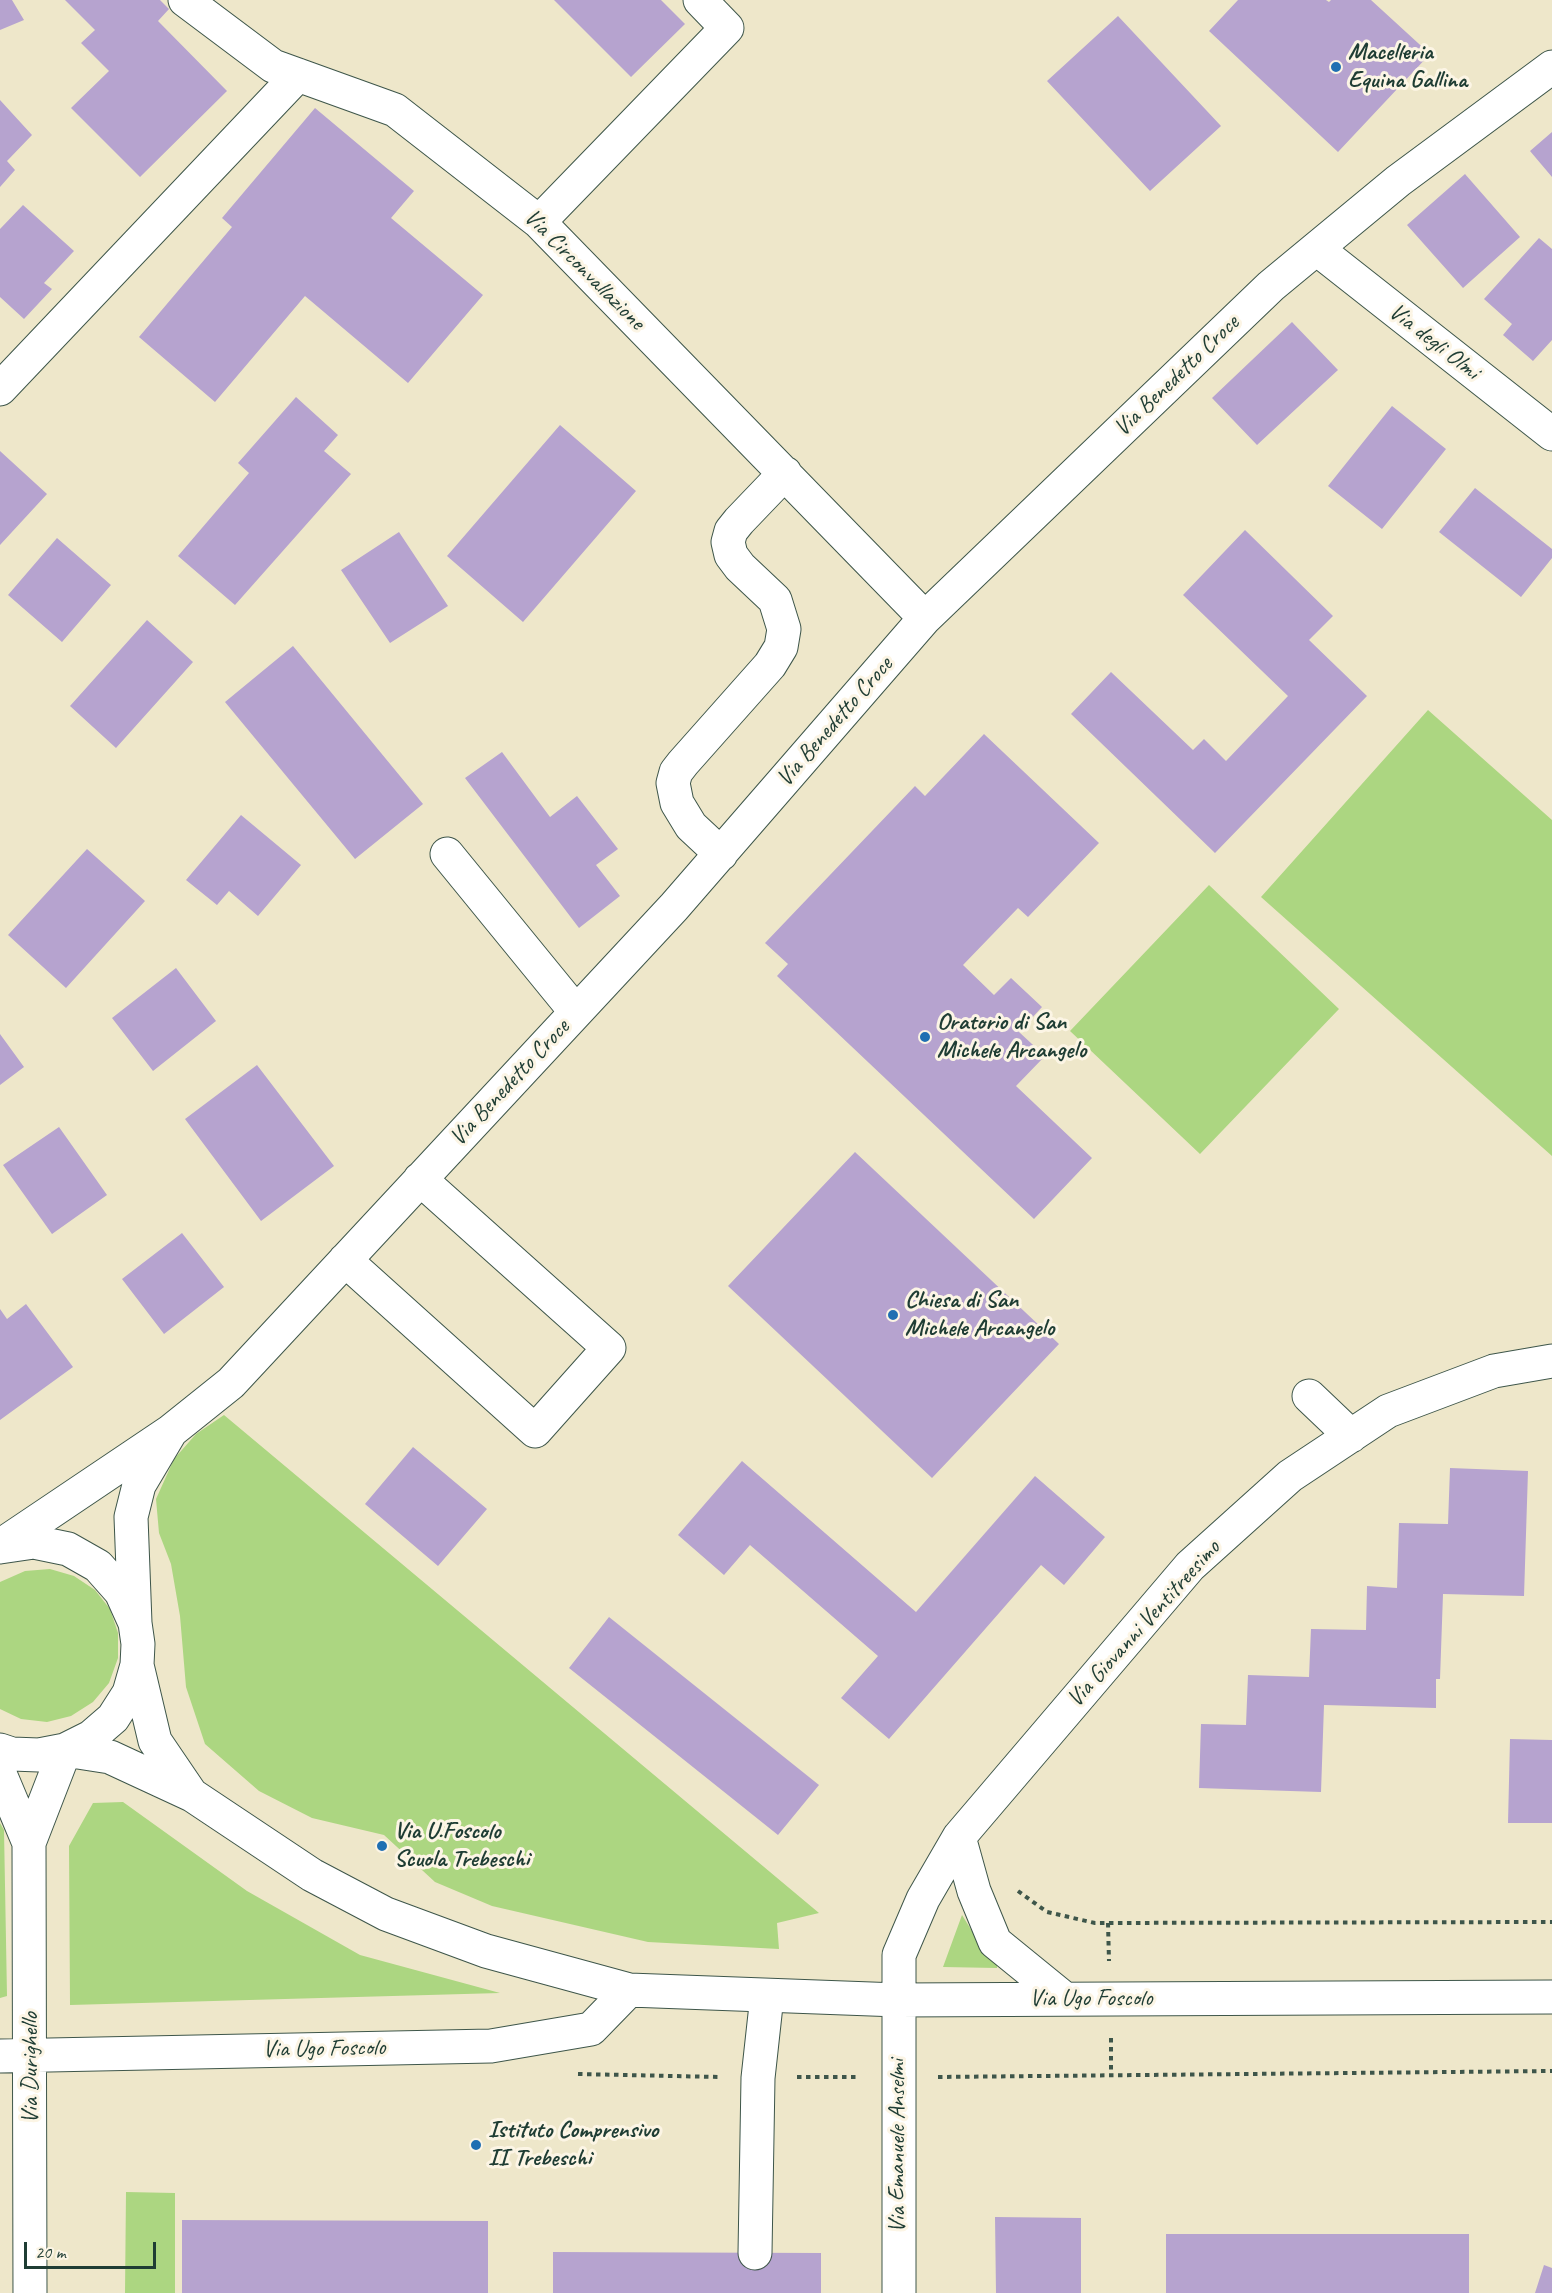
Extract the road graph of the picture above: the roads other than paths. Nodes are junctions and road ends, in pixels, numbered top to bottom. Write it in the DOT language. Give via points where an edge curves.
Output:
graph roads {
  1 [pos="185,0"];
  2 [pos="700,0"];
  3 [pos="1552,67"];
  4 [pos="298,75"];
  5 [pos="539,222"];
  6 [pos="1317,249"];
  7 [pos="0,389"];
  8 [pos="1552,434"];
  9 [pos="785,473"];
  10 [pos="925,618"];
  11 [pos="721,854"];
  12 [pos="447,855"];
  13 [pos="576,1012"];
  14 [pos="420,1179"];
  15 [pos="345,1260"];
  16 [pos="1552,1361"];
  17 [pos="1309,1396"];
  18 [pos="171,1431"];
  19 [pos="1351,1436"];
  20 [pos="0,1547"];
  21 [pos="135,1623"];
  22 [pos="137,1665"];
  23 [pos="0,1750"];
  24 [pos="65,1750"];
  25 [pos="0,1774"];
  26 [pos="192,1796"];
  27 [pos="959,1837"];
  28 [pos="29,1843"];
  29 [pos="629,1990"];
  30 [pos="767,1996"];
  31 [pos="1552,1997"];
  32 [pos="1065,1999"];
  33 [pos="898,2000"];
  34 [pos="16,2055"];
  35 [pos="755,2253"];
  36 [pos="30,2293"];
  37 [pos="899,2293"];
  1 -- 4 [label="street, Via Circonvallazione" via="273,66"];
  2 -- 5 [label="street" via="727,28"];
  3 -- 6 [label="street, Via Benedetto Croce" via="1398,181"];
  4 -- 5 [label="street, Via Circonvallazione" via="395,110"];
  4 -- 7 [label="street"];
  5 -- 9 [label="street, Via Circonvallazione"];
  6 -- 8 [label="street, Via degli Olmi"];
  6 -- 10 [label="street, Via Benedetto Croce" via="1271,286"];
  9 -- 10 [label="street, Via Circonvallazione"];
  9 -- 11 [label="street" via="739,521 728,542 740,567 775,600 784,629 781,647 770,665 683,763 673,783 677,803 691,826"];
  10 -- 11 [label="street, Via Benedetto Croce"];
  11 -- 13 [label="street, Via Benedetto Croce"];
  12 -- 13 [label="street"];
  13 -- 14 [label="street, Via Benedetto Croce"];
  14 -- 15 [label="street, Via Benedetto Croce"];
  14 -- 15 [label="street" via="609,1348 535,1431"];
  15 -- 18 [label="street, Via Benedetto Croce" via="231,1383"];
  16 -- 19 [label="street, Via Giovanni Ventitreesimo" via="1494,1371 1388,1412"];
  17 -- 19 [label="street"];
  18 -- 20 [label="street, Via Benedetto Croce"];
  18 -- 21 [label="street, Via Benedetto Croce" via="139,1485 131,1517"];
  19 -- 27 [label="street, Via Giovanni Ventitreesimo" via="1290,1476 1190,1566"];
  20 -- 21 [label="street" via="34,1542 68,1549 98,1566 121,1592"];
  21 -- 22 [label="street, Via Benedetto Croce"];
  22 -- 24 [label="street" via="129,1693 113,1718 91,1737"];
  22 -- 26 [label="street, Via Ugo Foscolo" via="155,1741"];
  23 -- 24 [label="street" via="39,1755"];
  24 -- 26 [label="street, Via Ugo Foscolo" via="110,1757"];
  24 -- 28 [label="street, Via Durighello"];
  25 -- 28 [label="street, Via Durighello"];
  26 -- 29 [label="street, Via Ugo Foscolo" via="312,1875 386,1914 486,1951"];
  27 -- 32 [label="street" via="974,1891 995,1942"];
  27 -- 33 [label="street, Via Giovanni Ventitreesimo" via="923,1899 899,1955"];
  28 -- 34 [label="street, Via Durighello"];
  29 -- 30 [label="street, Via Ugo Foscolo"];
  29 -- 34 [label="street, Via Ugo Foscolo" via="591,2029 491,2046"];
  30 -- 33 [label="street, Via Ugo Foscolo"];
  30 -- 35 [label="street" via="758,2078"];
  31 -- 32 [label="street, Via Ugo Foscolo"];
  32 -- 33 [label="street, Via Ugo Foscolo"];
  33 -- 37 [label="street, Via Emanuele Anselmi"];
  34 -- 36 [label="street, Via Durighello"];
}
